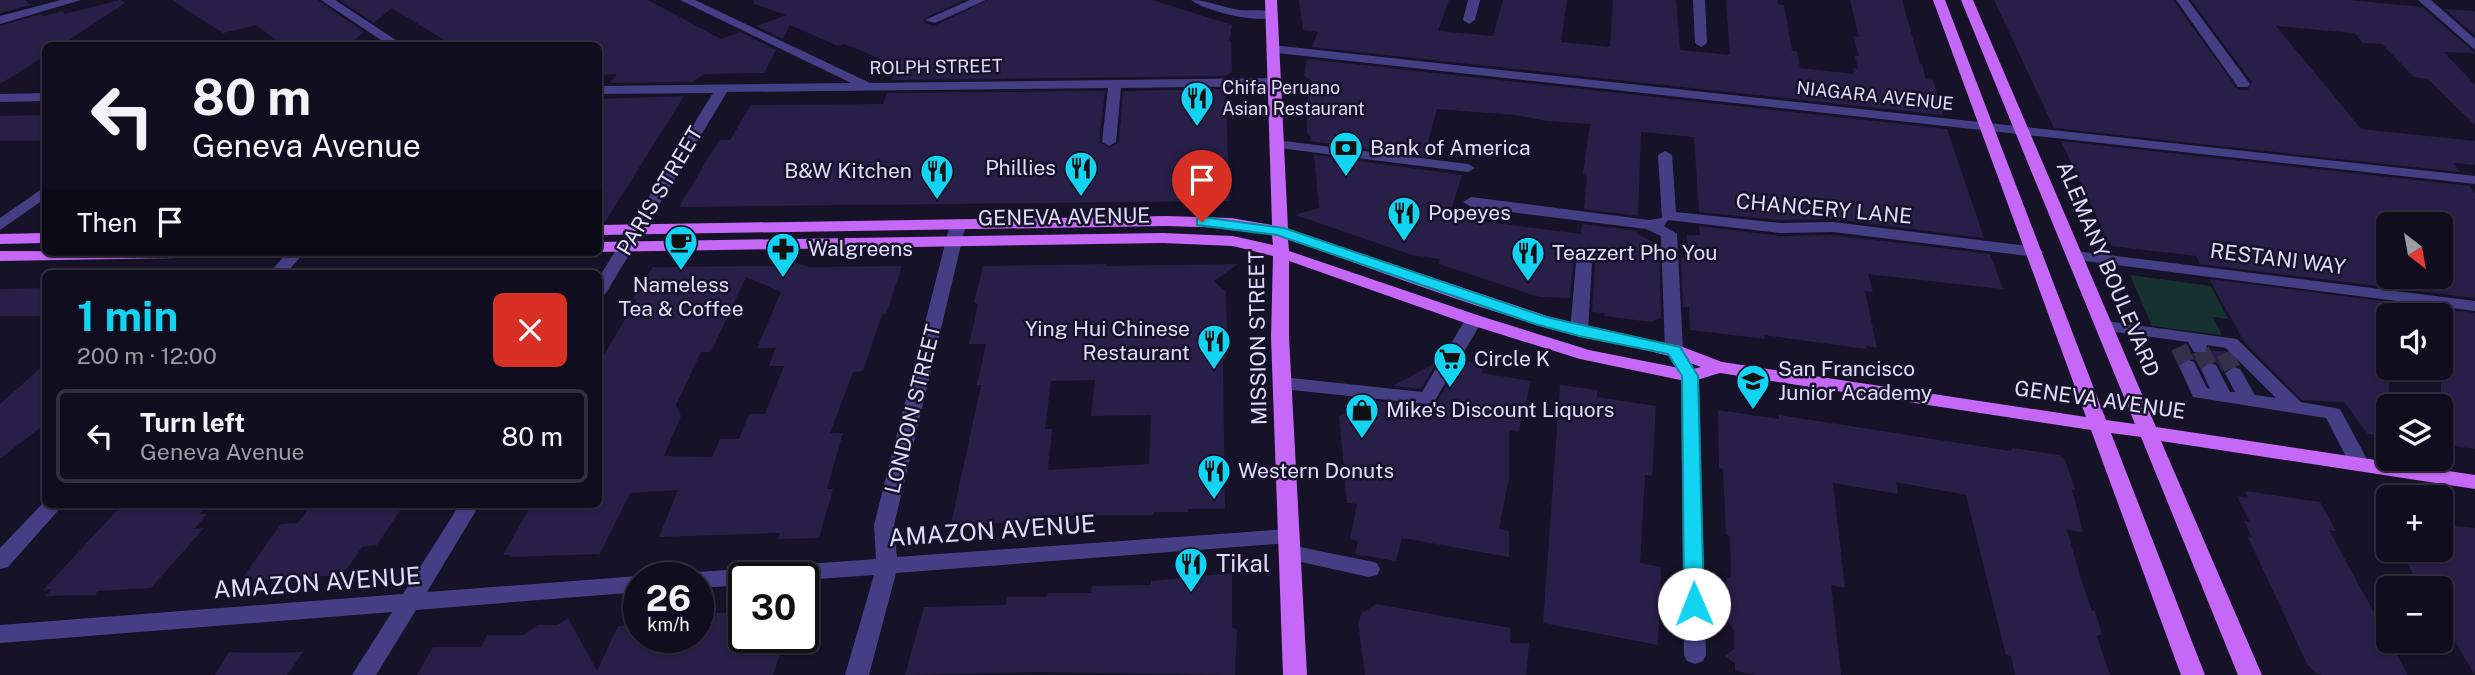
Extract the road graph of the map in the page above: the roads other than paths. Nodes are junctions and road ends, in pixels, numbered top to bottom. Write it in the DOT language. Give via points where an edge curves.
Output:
graph roads {
  1 [pos="75,0"];
  2 [pos="327,0"];
  3 [pos="686,0"];
  4 [pos="980,0"];
  5 [pos="1197,0"];
  6 [pos="1271,0"];
  7 [pos="1474,0"];
  8 [pos="1699,0"];
  9 [pos="1939,0"];
  10 [pos="1967,0"];
  11 [pos="2182,0"];
  12 [pos="2424,0"];
  13 [pos="1272,15"];
  14 [pos="1469,19"];
  15 [pos="0,20"];
  16 [pos="931,20"];
  17 [pos="393,42"];
  18 [pos="1701,43"];
  19 [pos="2475,46"];
  20 [pos="1272,49"];
  21 [pos="1273,82"];
  22 [pos="2243,83"];
  23 [pos="1115,84"];
  24 [pos="871,87"];
  25 [pos="722,89"];
  26 [pos="602,90"];
  27 [pos="0,97"];
  28 [pos="42,97"];
  29 [pos="1988,127"];
  30 [pos="2023,130"];
  31 [pos="1109,142"];
  32 [pos="1276,144"];
  33 [pos="1665,155"];
  34 [pos="1468,168"];
  35 [pos="2475,180"];
  36 [pos="42,193"];
  37 [pos="1471,202"];
  38 [pos="1669,216"];
  39 [pos="0,225"];
  40 [pos="1649,225"];
  41 [pos="637,229"];
  42 [pos="602,230"];
  43 [pos="1279,231"];
  44 [pos="956,233"];
  45 [pos="42,238"];
  46 [pos="0,239"];
  47 [pos="626,246"];
  48 [pos="602,247"];
  49 [pos="1280,252"];
  50 [pos="2036,252"];
  51 [pos="42,255"];
  52 [pos="0,256"];
  53 [pos="293,256"];
  54 [pos="2076,256"];
  55 [pos="1584,263"];
  56 [pos="280,270"];
  57 [pos="602,286"];
  58 [pos="2475,306"];
  59 [pos="1474,320"];
  60 [pos="2106,326"];
  61 [pos="1579,331"];
  62 [pos="2193,345"];
  63 [pos="1674,350"];
  64 [pos="2225,353"];
  65 [pos="2188,366"];
  66 [pos="1719,367"];
  67 [pos="2210,369"];
  68 [pos="2234,373"];
  69 [pos="1690,376"];
  70 [pos="1282,383"];
  71 [pos="2223,397"];
  72 [pos="2249,401"];
  73 [pos="2296,408"];
  74 [pos="2097,423"];
  75 [pos="2149,430"];
  76 [pos="2359,463"];
  77 [pos="2475,482"];
  78 [pos="50,508"];
  79 [pos="468,508"];
  80 [pos="1289,545"];
  81 [pos="0,561"];
  82 [pos="887,565"];
  83 [pos="1369,569"];
  84 [pos="714,579"];
  85 [pos="623,585"];
  86 [pos="411,602"];
  87 [pos="0,634"];
  88 [pos="1695,655"];
  89 [pos="364,675"];
  90 [pos="857,675"];
  91 [pos="1295,675"];
  92 [pos="2193,675"];
  93 [pos="2250,675"];
  1 -- 15 [label="street"];
  2 -- 17 [label="street"];
  3 -- 24 [label="street"];
  4 -- 16 [label="street"];
  5 -- 13 [label="street" via="1236,13"];
  6 -- 13 [label="main road, MISSION STREET"];
  7 -- 14 [label="street"];
  8 -- 18 [label="street"];
  9 -- 29 [label="main road"];
  10 -- 30 [label="main road, ALEMANY BOULEVARD"];
  11 -- 22 [label="street"];
  12 -- 19 [label="street"];
  13 -- 20 [label="main road, MISSION STREET"];
  20 -- 21 [label="main road, MISSION STREET"];
  20 -- 29 [label="street, NIAGARA AVENUE"];
  21 -- 23 [label="street, ROLPH STREET"];
  21 -- 32 [label="main road, MISSION STREET"];
  23 -- 24 [label="street, ROLPH STREET"];
  23 -- 31 [label="street"];
  24 -- 25 [label="street, ROLPH STREET"];
  25 -- 26 [label="street, ROLPH STREET"];
  25 -- 41 [label="street, PARIS STREET"];
  27 -- 28 [label="street"];
  29 -- 30 [label="street, NIAGARA AVENUE"];
  29 -- 50 [label="main road"];
  30 -- 35 [label="street, NIAGARA AVENUE"];
  30 -- 54 [label="main road, ALEMANY BOULEVARD"];
  32 -- 34 [label="street"];
  32 -- 43 [label="main road, MISSION STREET"];
  33 -- 38 [label="street"];
  36 -- 39 [label="street"];
  37 -- 40 [label="street"];
  38 -- 40 [label="street"];
  38 -- 50 [label="street, CHANCERY LANE" via="1781,228 1833,227"];
  40 -- 63 [label="street" via="1669,234"];
  41 -- 42 [label="main road, GENEVA AVENUE"];
  41 -- 44 [label="main road, GENEVA AVENUE"];
  41 -- 47 [label="street, PARIS STREET"];
  43 -- 44 [label="main road, GENEVA AVENUE" via="1202,222"];
  43 -- 49 [label="main road, MISSION STREET"];
  43 -- 61 [label="main road, GENEVA AVENUE"];
  44 -- 47 [label="main road, GENEVA AVENUE"];
  44 -- 49 [label="main road, GENEVA AVENUE" via="1236,241"];
  44 -- 82 [label="street, LONDON STREET" via="884,525"];
  45 -- 46 [label="main road"];
  47 -- 48 [label="main road, GENEVA AVENUE"];
  47 -- 57 [label="street, PARIS STREET"];
  49 -- 59 [label="main road, GENEVA AVENUE"];
  49 -- 70 [label="main road, MISSION STREET"];
  50 -- 74 [label="main road"];
  51 -- 52 [label="main road"];
  53 -- 56 [label="street"];
  54 -- 58 [label="street, RESTANI WAY"];
  54 -- 60 [label="main road, ALEMANY BOULEVARD"];
  55 -- 61 [label="street"];
  59 -- 69 [label="main road, GENEVA AVENUE" via="1586,355"];
  59 -- 70 [label="street" via="1427,398"];
  60 -- 62 [label="street"];
  60 -- 75 [label="main road, ALEMANY BOULEVARD"];
  61 -- 63 [label="main road, GENEVA AVENUE"];
  62 -- 64 [label="street" via="2222,348"];
  62 -- 73 [label="street" via="2231,343"];
  63 -- 66 [label="main road, GENEVA AVENUE"];
  63 -- 69 [label="street"];
  65 -- 71 [label="street" via="2200,393"];
  66 -- 69 [label="main road, GENEVA AVENUE"];
  66 -- 74 [label="main road, GENEVA AVENUE"];
  67 -- 71 [label="street"];
  68 -- 72 [label="street"];
  69 -- 88 [label="street"];
  70 -- 80 [label="main road, MISSION STREET"];
  71 -- 72 [label="street"];
  72 -- 73 [label="street"];
  73 -- 76 [label="street" via="2333,413"];
  74 -- 75 [label="main road, GENEVA AVENUE"];
  74 -- 92 [label="main road"];
  75 -- 76 [label="main road, GENEVA AVENUE"];
  75 -- 93 [label="main road, ALEMANY BOULEVARD"];
  76 -- 77 [label="main road, GENEVA AVENUE"];
  78 -- 81 [label="street"];
  79 -- 86 [label="street"];
  80 -- 82 [label="street, AMAZON AVENUE"];
  80 -- 83 [label="street, AMAZON AVENUE"];
  80 -- 91 [label="main road, MISSION STREET"];
  82 -- 84 [label="street, AMAZON AVENUE"];
  82 -- 90 [label="street, LONDON STREET"];
  85 -- 86 [label="street, AMAZON AVENUE"];
  86 -- 87 [label="street, AMAZON AVENUE"];
  86 -- 89 [label="street"];
}
